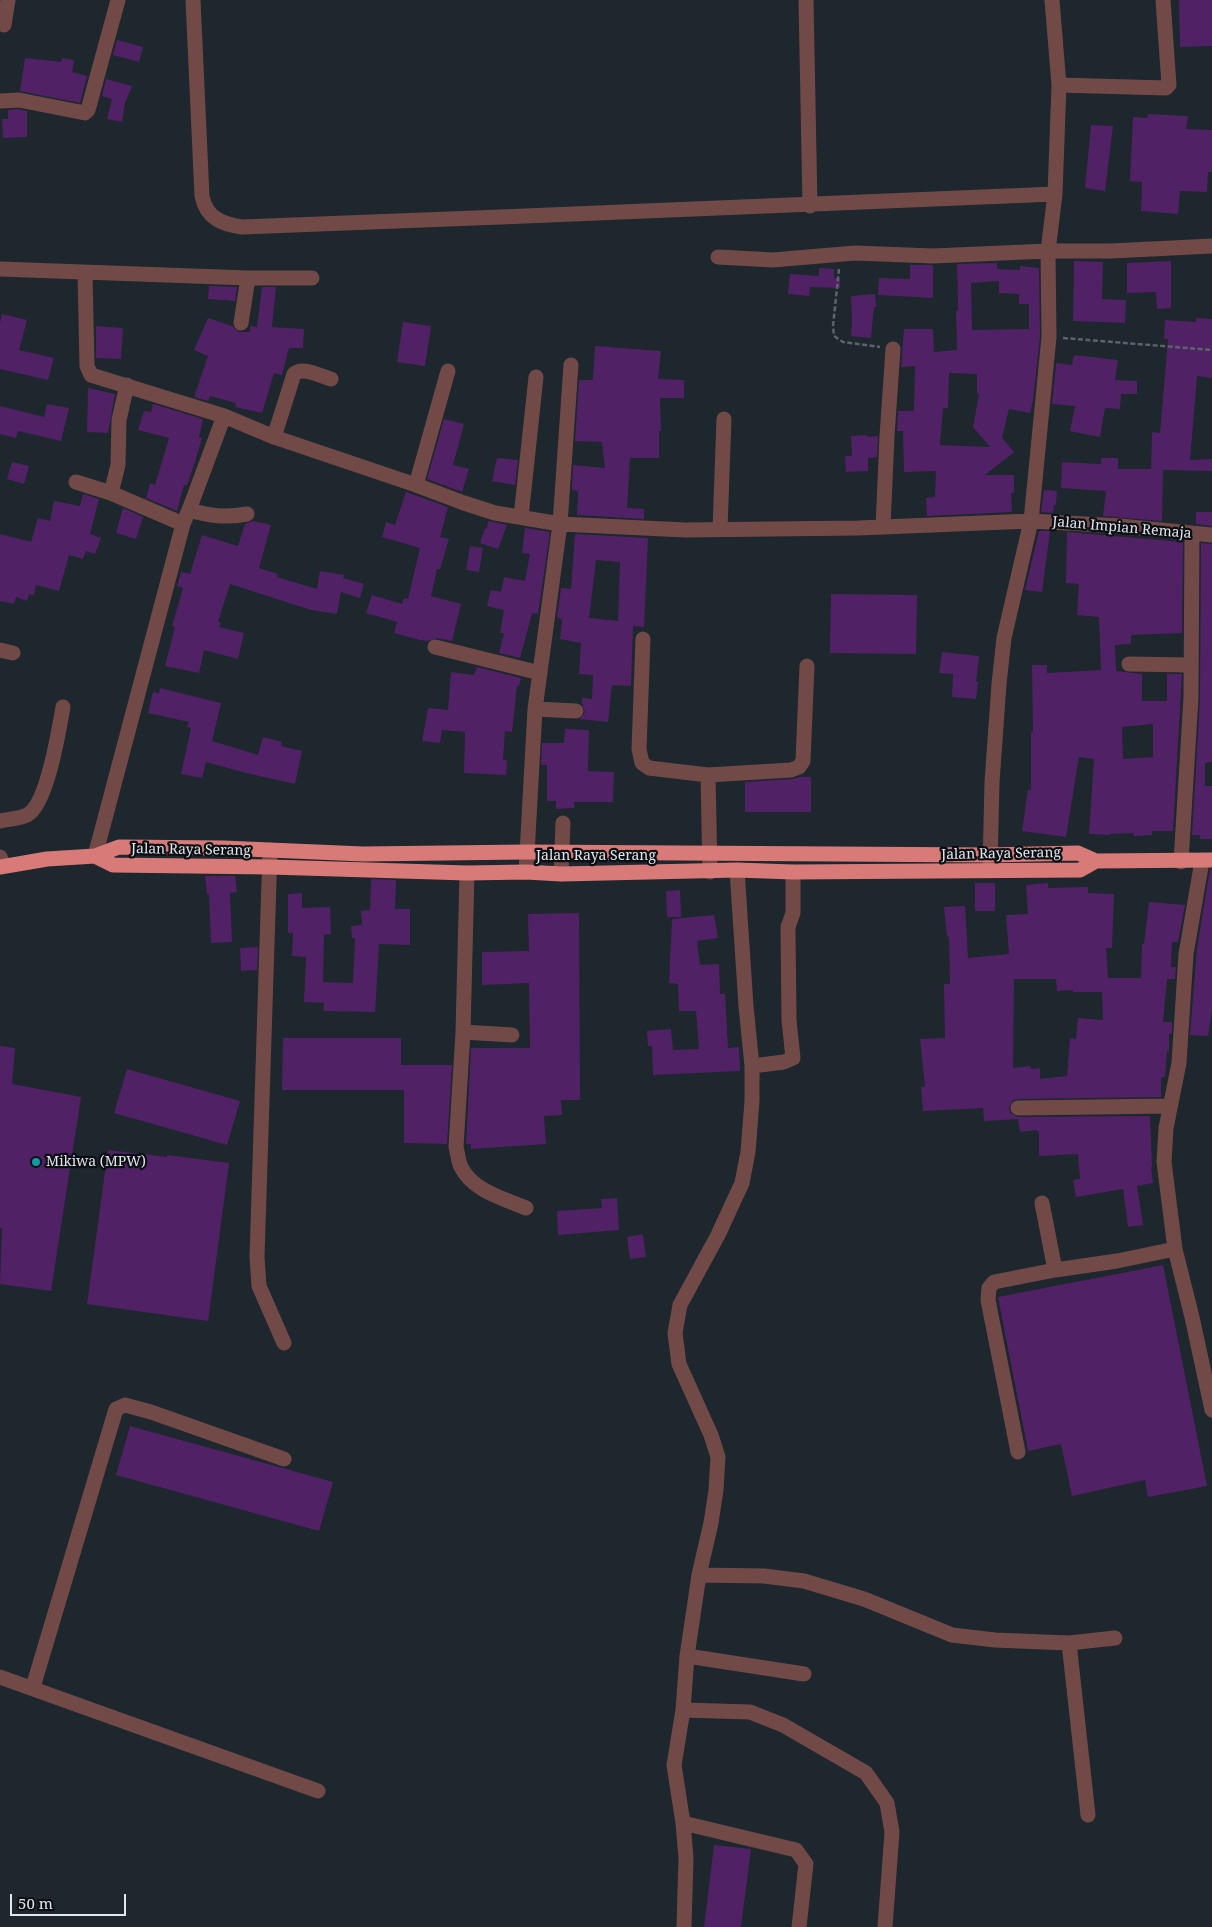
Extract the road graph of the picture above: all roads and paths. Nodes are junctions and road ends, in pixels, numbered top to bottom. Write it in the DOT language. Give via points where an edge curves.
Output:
graph roads {
  1 [pos="8,0"];
  2 [pos="118,0"];
  3 [pos="193,0"];
  4 [pos="806,0"];
  5 [pos="1052,0"];
  6 [pos="1162,0"];
  7 [pos="4,25"];
  8 [pos="1058,85"];
  9 [pos="0,101"];
  10 [pos="1055,194"];
  11 [pos="810,206"];
  12 [pos="1212,246"];
  13 [pos="1048,251"];
  14 [pos="840,254"];
  15 [pos="718,257"];
  16 [pos="0,269"];
  17 [pos="86,273"];
  18 [pos="248,278"];
  19 [pos="312,278"];
  20 [pos="241,323"];
  21 [pos="1049,337"];
  22 [pos="893,349"];
  23 [pos="1212,350"];
  24 [pos="571,365"];
  25 [pos="448,371"];
  26 [pos="536,377"];
  27 [pos="331,379"];
  28 [pos="127,385"];
  29 [pos="224,416"];
  30 [pos="724,419"];
  31 [pos="274,437"];
  32 [pos="76,482"];
  33 [pos="416,485"];
  34 [pos="111,493"];
  35 [pos="247,514"];
  36 [pos="186,517"];
  37 [pos="521,517"];
  38 [pos="1031,521"];
  39 [pos="560,524"];
  40 [pos="883,527"];
  41 [pos="720,529"];
  42 [pos="1192,534"];
  43 [pos="1212,535"];
  44 [pos="643,639"];
  45 [pos="434,647"];
  46 [pos="1130,664"];
  47 [pos="806,666"];
  48 [pos="1191,666"];
  49 [pos="540,673"];
  50 [pos="63,707"];
  51 [pos="535,709"];
  52 [pos="576,711"];
  53 [pos="708,775"];
  54 [pos="0,821"];
  55 [pos="563,823"];
  56 [pos="270,850"];
  57 [pos="526,852"];
  58 [pos="709,852"];
  59 [pos="562,853"];
  60 [pos="990,855"];
  61 [pos="96,856"];
  62 [pos="1207,860"];
  63 [pos="1096,861"];
  64 [pos="1181,862"];
  65 [pos="1,863"];
  66 [pos="270,867"];
  67 [pos="737,870"];
  68 [pos="990,871"];
  69 [pos="526,872"];
  70 [pos="710,872"];
  71 [pos="793,872"];
  72 [pos="467,873"];
  73 [pos="562,874"];
  74 [pos="463,1032"];
  75 [pos="512,1035"];
  76 [pos="752,1066"];
  77 [pos="1170,1106"];
  78 [pos="1018,1108"];
  79 [pos="1042,1203"];
  80 [pos="526,1208"];
  81 [pos="1175,1248"];
  82 [pos="1055,1270"];
  83 [pos="284,1343"];
  84 [pos="1212,1410"];
  85 [pos="1018,1452"];
  86 [pos="284,1459"];
  87 [pos="699,1575"];
  88 [pos="1115,1638"];
  89 [pos="1069,1643"];
  90 [pos="688,1656"];
  91 [pos="804,1674"];
  92 [pos="0,1677"];
  93 [pos="33,1687"];
  94 [pos="683,1710"];
  95 [pos="318,1791"];
  96 [pos="1088,1815"];
  97 [pos="683,1822"];
  98 [pos="684,1927"];
  99 [pos="800,1927"];
  100 [pos="885,1927"];
  1 -- 7 [label="street"];
  2 -- 9 [label="street" via="85,113 19,100"];
  3 -- 11 [label="street" via="202,196 211,216 229,226"];
  4 -- 11 [label="street"];
  5 -- 8 [label="street"];
  6 -- 8 [label="street" via="1169,85 1166,88"];
  8 -- 10 [label="street"];
  10 -- 11 [label="street"];
  10 -- 13 [label="street"];
  12 -- 13 [label="street"];
  13 -- 14 [label="street" via="933,256"];
  13 -- 21 [label="street"];
  14 -- 15 [label="street" via="773,260"];
  14 -- 22 [label="path" via="834,336 850,344"];
  16 -- 17 [label="street"];
  17 -- 18 [label="street"];
  17 -- 28 [label="street, Jalan Impian Remaja" via="87,366 90,375"];
  18 -- 19 [label="street"];
  18 -- 20 [label="street"];
  21 -- 23 [label="path"];
  21 -- 38 [label="street"];
  22 -- 40 [label="street"];
  24 -- 39 [label="street"];
  25 -- 33 [label="street"];
  26 -- 37 [label="street"];
  27 -- 31 [label="street" via="304,370 294,374"];
  28 -- 29 [label="street, Jalan Impian Remaja"];
  28 -- 34 [label="street" via="119,420 118,465"];
  29 -- 31 [label="street, Jalan Impian Remaja"];
  29 -- 36 [label="street"];
  30 -- 41 [label="street"];
  31 -- 33 [label="street, Jalan Impian Remaja"];
  32 -- 34 [label="street"];
  33 -- 37 [label="street, Jalan Impian Remaja" via="488,510"];
  34 -- 36 [label="street"];
  35 -- 36 [label="street" via="227,518"];
  36 -- 61 [label="street"];
  37 -- 39 [label="street, Jalan Impian Remaja"];
  38 -- 40 [label="street, Jalan Impian Remaja"];
  38 -- 42 [label="street, Jalan Impian Remaja"];
  38 -- 60 [label="street" via="1004,638 995,729"];
  39 -- 41 [label="street, Jalan Impian Remaja"];
  39 -- 49 [label="street"];
  40 -- 41 [label="street, Jalan Impian Remaja"];
  42 -- 43 [label="street, Jalan Impian Remaja"];
  42 -- 48 [label="street"];
  44 -- 53 [label="street" via="639,749 642,763 648,768"];
  45 -- 49 [label="street"];
  46 -- 48 [label="street"];
  47 -- 53 [label="street" via="803,761 799,767"];
  48 -- 64 [label="street" via="1192,696"];
  49 -- 51 [label="street"];
  50 -- 54 [label="street" via="38,804 28,815"];
  51 -- 52 [label="street"];
  51 -- 57 [label="street"];
  53 -- 58 [label="street"];
  55 -- 59 [label="street"];
  56 -- 57 [label="highway, Jalan Raya Serang" via="363,854"];
  56 -- 61 [label="highway, Jalan Raya Serang" via="119,846"];
  56 -- 66 [label="street"];
  57 -- 59 [label="highway, Jalan Raya Serang"];
  57 -- 69 [label="street"];
  58 -- 59 [label="highway, Jalan Raya Serang"];
  58 -- 60 [label="highway, Jalan Raya Serang"];
  58 -- 70 [label="street"];
  59 -- 73 [label="street"];
  60 -- 63 [label="highway, Jalan Raya Serang" via="1078,853"];
  60 -- 68 [label="street"];
  61 -- 65 [label="highway, Jalan Raya Serang"];
  61 -- 66 [label="highway, Jalan Raya Serang" via="113,865"];
  62 -- 64 [label="highway, Jalan Raya Serang"];
  62 -- 77 [label="street" via="1186,954 1179,1063"];
  63 -- 64 [label="highway, Jalan Raya Serang"];
  63 -- 68 [label="highway, Jalan Raya Serang" via="1080,870"];
  66 -- 72 [label="highway, Jalan Raya Serang"];
  66 -- 83 [label="street" via="257,1258 259,1286"];
  67 -- 70 [label="highway, Jalan Raya Serang"];
  67 -- 71 [label="highway, Jalan Raya Serang"];
  67 -- 76 [label="street"];
  68 -- 71 [label="highway, Jalan Raya Serang"];
  69 -- 72 [label="highway, Jalan Raya Serang"];
  69 -- 73 [label="highway, Jalan Raya Serang"];
  70 -- 73 [label="highway, Jalan Raya Serang"];
  71 -- 76 [label="street" via="793,913 788,926 789,1020 793,1058"];
  72 -- 74 [label="street"];
  74 -- 75 [label="street"];
  74 -- 80 [label="street" via="456,1148 460,1166 470,1181"];
  76 -- 87 [label="street" via="748,1152 742,1183 680,1305 675,1333 679,1364 718,1457 711,1523"];
  77 -- 78 [label="street"];
  77 -- 81 [label="street" via="1164,1162"];
  79 -- 82 [label="street"];
  81 -- 82 [label="street"];
  81 -- 84 [label="street"];
  82 -- 85 [label="street" via="994,1282 989,1288 988,1300"];
  86 -- 93 [label="street" via="151,1412 125,1405 116,1409"];
  87 -- 89 [label="street" via="764,1576 804,1581 864,1599 952,1635"];
  87 -- 90 [label="street"];
  88 -- 89 [label="street"];
  89 -- 96 [label="street"];
  90 -- 91 [label="street"];
  90 -- 94 [label="street"];
  92 -- 93 [label="street"];
  93 -- 95 [label="street"];
  94 -- 97 [label="street" via="674,1765"];
  94 -- 100 [label="street" via="750,1712 783,1725 866,1773 887,1803 892,1832"];
  97 -- 98 [label="street" via="686,1858"];
  97 -- 99 [label="street" via="796,1850 806,1864"];
}
